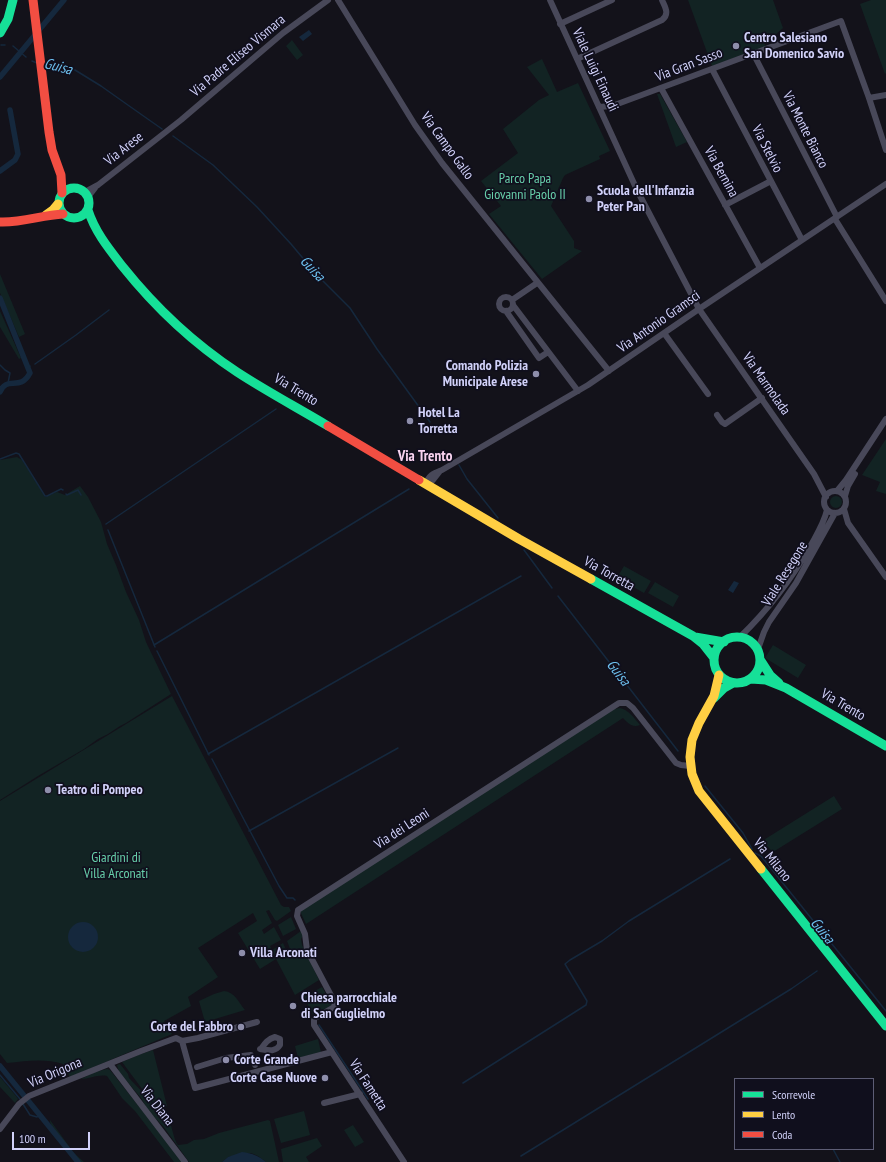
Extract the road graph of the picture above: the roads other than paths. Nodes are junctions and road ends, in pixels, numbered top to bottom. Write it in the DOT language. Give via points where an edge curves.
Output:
graph roads {
  1 [pos="13,0"];
  2 [pos="32,0"];
  3 [pos="328,0"];
  4 [pos="338,0"];
  5 [pos="550,0"];
  6 [pos="612,0"];
  7 [pos="662,0"];
  8 [pos="560,24"];
  9 [pos="0,33"];
  10 [pos="753,53"];
  11 [pos="577,59"];
  12 [pos="712,69"];
  13 [pos="660,88"];
  14 [pos="886,95"];
  15 [pos="869,98"];
  16 [pos="612,106"];
  17 [pos="598,107"];
  18 [pos="602,115"];
  19 [pos="165,132"];
  20 [pos="886,150"];
  21 [pos="60,175"];
  22 [pos="771,181"];
  23 [pos="886,184"];
  24 [pos="72,188"];
  25 [pos="62,193"];
  26 [pos="87,195"];
  27 [pos="58,204"];
  28 [pos="725,205"];
  29 [pos="88,210"];
  30 [pos="63,214"];
  31 [pos="45,216"];
  32 [pos="78,218"];
  33 [pos="836,218"];
  34 [pos="0,222"];
  35 [pos="96,231"];
  36 [pos="802,240"];
  37 [pos="760,268"];
  38 [pos="537,283"];
  39 [pos="886,300"];
  40 [pos="513,302"];
  41 [pos="699,309"];
  42 [pos="506,312"];
  43 [pos="664,333"];
  44 [pos="548,352"];
  45 [pos="609,371"];
  46 [pos="578,391"];
  47 [pos="708,394"];
  48 [pos="762,398"];
  49 [pos="717,415"];
  50 [pos="886,420"];
  51 [pos="886,426"];
  52 [pos="814,474"];
  53 [pos="426,485"];
  54 [pos="834,492"];
  55 [pos="845,496"];
  56 [pos="826,497"];
  57 [pos="844,509"];
  58 [pos="827,510"];
  59 [pos="835,513"];
  60 [pos="848,522"];
  61 [pos="513,536"];
  62 [pos="886,577"];
  63 [pos="693,636"];
  64 [pos="740,637"];
  65 [pos="724,642"];
  66 [pos="758,649"];
  67 [pos="714,658"];
  68 [pos="761,661"];
  69 [pos="719,675"];
  70 [pos="751,679"];
  71 [pos="774,681"];
  72 [pos="733,683"];
  73 [pos="714,698"];
  74 [pos="886,746"];
  75 [pos="690,766"];
  76 [pos="314,1020"];
  77 [pos="257,1022"];
  78 [pos="886,1026"];
  79 [pos="182,1041"];
  80 [pos="332,1052"];
  81 [pos="110,1064"];
  82 [pos="193,1068"];
  83 [pos="257,1069"];
  84 [pos="360,1094"];
  85 [pos="324,1103"];
  86 [pos="0,1129"];
  87 [pos="185,1162"];
  88 [pos="404,1162"];
  1 -- 9 [label="main road" via="8,19"];
  2 -- 21 [label="main road" via="52,150"];
  3 -- 19 [label="street, Via Padre Eliseo Vismara" via="275,39"];
  4 -- 38 [label="street, Via Campo Gallo" via="415,126"];
  5 -- 8 [label="street, Viale Luigi Einaudi"];
  6 -- 8 [label="street"];
  7 -- 11 [label="street" via="666,9 666,16 662,20"];
  8 -- 11 [label="street, Viale Luigi Einaudi"];
  10 -- 12 [label="street, Via Gran Sasso"];
  10 -- 15 [label="street, Via Gran Sasso" via="841,21"];
  10 -- 33 [label="street, Via Monte Bianco"];
  11 -- 17 [label="street, Viale Luigi Einaudi"];
  12 -- 13 [label="street, Via Gran Sasso"];
  12 -- 22 [label="street, Via Stelvio"];
  13 -- 16 [label="street, Via Gran Sasso"];
  13 -- 28 [label="street, Via Bernina"];
  14 -- 15 [label="street"];
  15 -- 20 [label="street"];
  16 -- 17 [label="street, Via Gran Sasso"];
  16 -- 18 [label="street, Via Gran Sasso"];
  17 -- 18 [label="street, Viale Luigi Einaudi"];
  18 -- 41 [label="street, Viale Luigi Einaudi" via="646,208"];
  19 -- 26 [label="street, Via Arese"];
  21 -- 24 [label="main road"];
  21 -- 25 [label="main road"];
  22 -- 28 [label="street"];
  22 -- 36 [label="street, Via Stelvio"];
  23 -- 33 [label="street, Via Antonio Gramsci"];
  24 -- 25 [label="main road"];
  24 -- 26 [label="main road" via="81,189"];
  25 -- 27 [label="main road, Via Trento"];
  26 -- 29 [label="main road, Via Trento" via="90,204"];
  27 -- 30 [label="main road"];
  27 -- 31 [label="main road, Via Trento"];
  28 -- 37 [label="street, Via Bernina"];
  29 -- 32 [label="main road"];
  29 -- 35 [label="main road, Via Trento"];
  30 -- 31 [label="main road, Via Trento"];
  30 -- 32 [label="main road, Via Trento"];
  31 -- 34 [label="main road, Via Trento" via="20,222"];
  32 -- 35 [label="main road, Via Trento"];
  33 -- 36 [label="street, Via Antonio Gramsci"];
  33 -- 39 [label="street, Via Monte Bianco"];
  35 -- 53 [label="main road, Via Trento" via="151,300 211,354"];
  36 -- 37 [label="street, Via Antonio Gramsci"];
  37 -- 41 [label="street, Via Antonio Gramsci"];
  38 -- 40 [label="street"];
  38 -- 45 [label="street, Via Campo Gallo"];
  40 -- 42 [label="street" via="512,309"];
  40 -- 42 [label="street" via="506,297 500,301 500,308"];
  40 -- 44 [label="street"];
  41 -- 43 [label="street, Via Antonio Gramsci"];
  41 -- 48 [label="street, Via Marmolada"];
  42 -- 44 [label="street" via="539,358"];
  43 -- 45 [label="street, Via Antonio Gramsci"];
  43 -- 47 [label="street"];
  44 -- 46 [label="street"];
  45 -- 46 [label="street, Via Antonio Gramsci"];
  46 -- 53 [label="street, Via Antonio Gramsci" via="440,471"];
  48 -- 49 [label="street" via="725,424"];
  48 -- 52 [label="street, Via Marmolada"];
  50 -- 54 [label="street" via="846,480"];
  51 -- 55 [label="street" via="850,482"];
  52 -- 54 [label="street, Via Marmolada"];
  52 -- 56 [label="street, Via Marmolada"];
  53 -- 61 [label="main road, Via Trento"];
  54 -- 55 [label="street"];
  54 -- 56 [label="street"];
  55 -- 57 [label="street"];
  56 -- 58 [label="street"];
  57 -- 59 [label="street"];
  57 -- 60 [label="street"];
  58 -- 59 [label="street"];
  58 -- 64 [label="street, Viale Resegone" via="823,524 786,585"];
  59 -- 60 [label="street"];
  59 -- 66 [label="street, Viale Resegone" via="796,583 769,622"];
  60 -- 62 [label="street"];
  61 -- 63 [label="main road, Via Torretta"];
  63 -- 65 [label="main road, Via Torretta"];
  63 -- 67 [label="main road, Via Torretta"];
  64 -- 65 [label="main road"];
  64 -- 66 [label="main road" via="750,641"];
  65 -- 67 [label="main road" via="717,649"];
  66 -- 68 [label="main road"];
  67 -- 69 [label="main road"];
  68 -- 70 [label="main road" via="758,672"];
  68 -- 71 [label="main road"];
  69 -- 72 [label="main road"];
  69 -- 73 [label="main road"];
  70 -- 71 [label="main road"];
  70 -- 72 [label="main road"];
  71 -- 74 [label="main road, Via Trento"];
  72 -- 73 [label="main road"];
  73 -- 75 [label="main road, Via Milano" via="693,735"];
  75 -- 76 [label="street, Via dei Leoni" via="676,762 629,704 619,703 298,910 297,916 305,934 307,950 335,1003 334,1007"];
  75 -- 78 [label="main road, Via Milano" via="693,781 699,791"];
  76 -- 80 [label="street, Via Fametta" via="316,1028"];
  77 -- 79 [label="street, Via Origona"];
  79 -- 81 [label="street, Via Origona" via="176,1038 163,1042"];
  79 -- 82 [label="street"];
  80 -- 83 [label="street"];
  80 -- 84 [label="street, Via Fametta"];
  81 -- 86 [label="street, Via Origona" via="29,1096 14,1110"];
  81 -- 87 [label="street, Via Diana"];
  82 -- 83 [label="street" via="256,1051"];
  82 -- 83 [label="street" via="195,1088"];
  84 -- 85 [label="street"];
  84 -- 88 [label="street, Via Fametta"];
}
